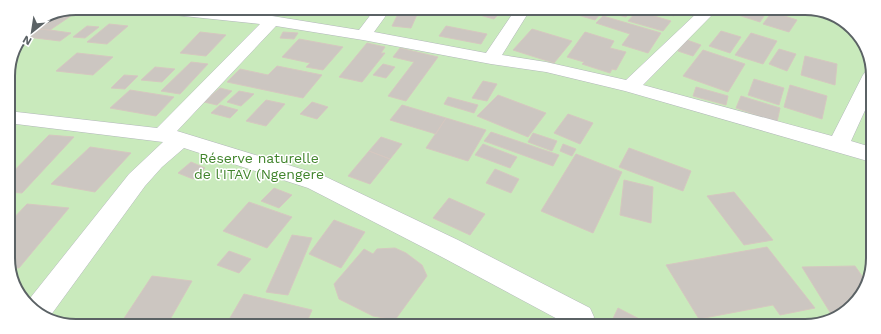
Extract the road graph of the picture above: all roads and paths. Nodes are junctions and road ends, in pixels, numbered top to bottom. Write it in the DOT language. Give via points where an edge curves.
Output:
graph roads {
  1 [pos="242,15"];
  2 [pos="379,15"];
  3 [pos="520,15"];
  4 [pos="704,15"];
  5 [pos="272,21"];
  6 [pos="362,35"];
  7 [pos="491,59"];
  8 [pos="630,87"];
  9 [pos="866,88"];
  10 [pos="15,118"];
  11 [pos="171,137"];
  12 [pos="839,144"];
  13 [pos="866,152"];
  14 [pos="40,307"];
  15 [pos="579,319"];
  1 -- 5 [label="street"];
  2 -- 6 [label="street"];
  3 -- 7 [label="street"];
  4 -- 8 [label="street"];
  5 -- 6 [label="street"];
  5 -- 11 [label="street"];
  6 -- 7 [label="street"];
  7 -- 8 [label="street" via="546,67"];
  8 -- 12 [label="street"];
  9 -- 12 [label="street"];
  10 -- 11 [label="street"];
  11 -- 14 [label="street"];
  11 -- 15 [label="street" via="214,148 316,182 479,264 580,317"];
  12 -- 13 [label="street"];
}
